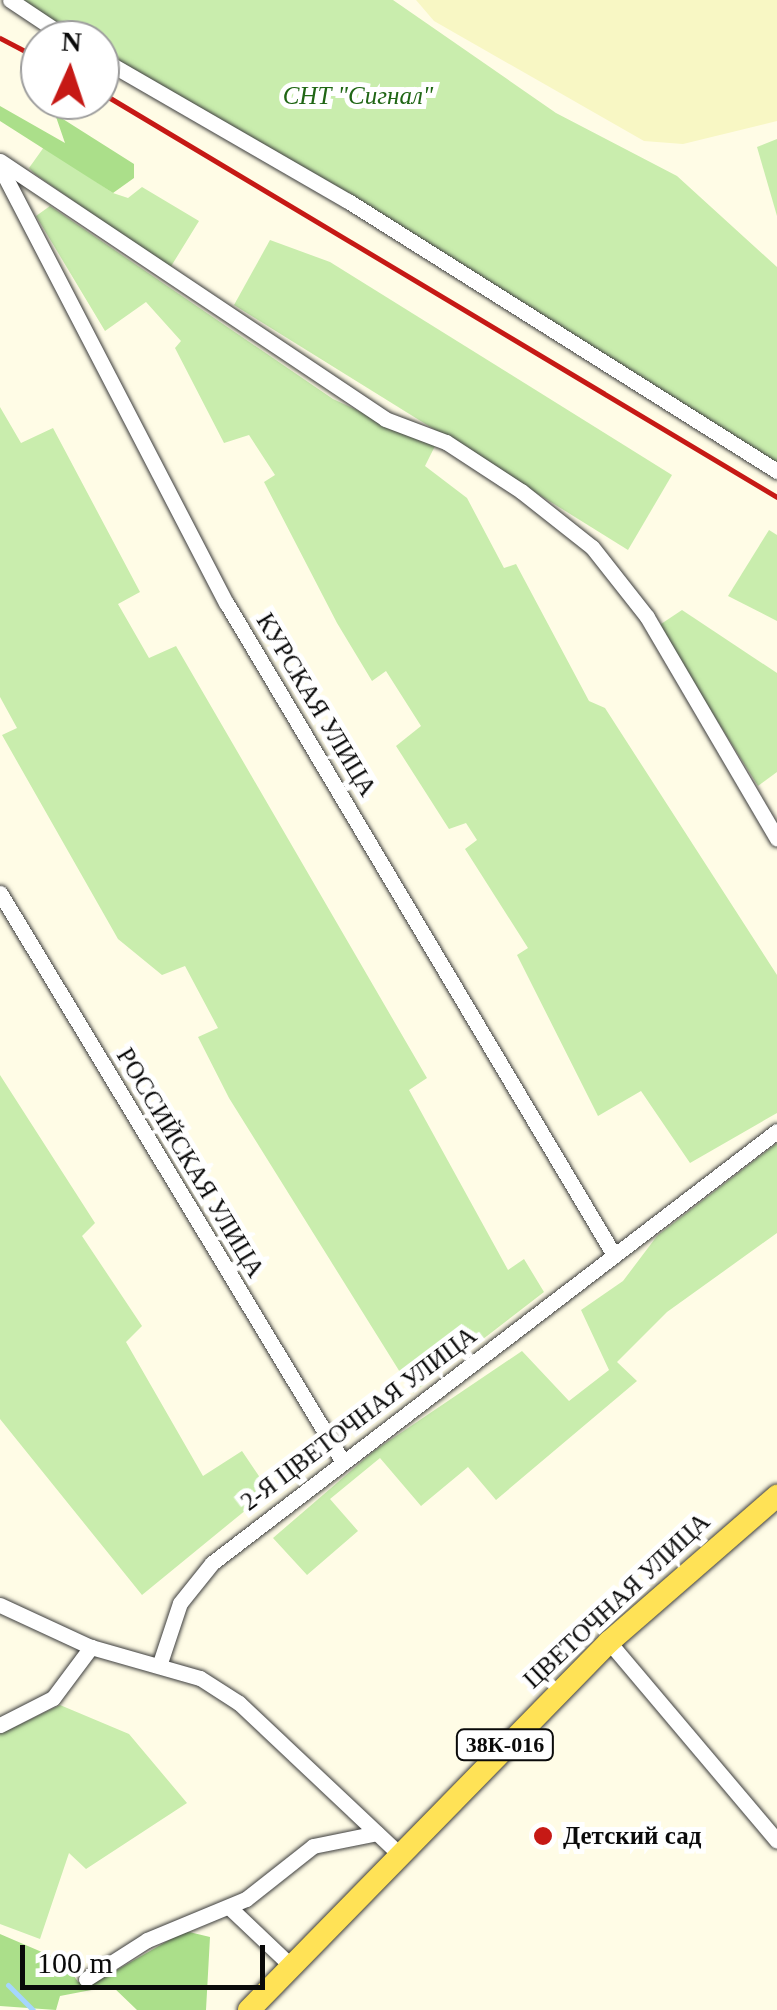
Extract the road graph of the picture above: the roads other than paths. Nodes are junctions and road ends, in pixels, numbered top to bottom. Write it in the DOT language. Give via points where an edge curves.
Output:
graph roads {
  1 [pos="10,0"];
  2 [pos="40,20"];
  3 [pos="120,70"];
  4 [pos="0,164"];
  5 [pos="777,471"];
  6 [pos="777,838"];
  7 [pos="0,893"];
  8 [pos="777,1132"];
  9 [pos="614,1255"];
  10 [pos="340,1457"];
  11 [pos="777,1496"];
  12 [pos="0,1605"];
  13 [pos="609,1642"];
  14 [pos="91,1648"];
  15 [pos="159,1666"];
  16 [pos="0,1725"];
  17 [pos="377,1833"];
  18 [pos="777,1841"];
  19 [pos="397,1852"];
  20 [pos="229,1907"];
  21 [pos="288,1964"];
  22 [pos="86,1979"];
  23 [pos="249,2010"];
  1 -- 2 [label="street"];
  3 -- 5 [label="street" via="348,202"];
  4 -- 6 [label="street, КУРСКАЯ УЛИЦА" via="385,419 446,442 592,547 648,617"];
  4 -- 9 [label="street, КУРСКАЯ УЛИЦА" via="227,604"];
  7 -- 10 [label="street, РОССИЙСКАЯ УЛИЦА"];
  8 -- 9 [label="street, 2-Я ЦВЕТОЧНАЯ УЛИЦА"];
  9 -- 10 [label="street, 2-Я ЦВЕТОЧНАЯ УЛИЦА"];
  10 -- 15 [label="street, 2-Я ЦВЕТОЧНАЯ УЛИЦА" via="212,1563 180,1602"];
  11 -- 13 [label="main road, ЦВЕТОЧНАЯ УЛИЦА / 38К-016"];
  12 -- 14 [label="street"];
  13 -- 18 [label="street"];
  13 -- 19 [label="main road, ЦВЕТОЧНАЯ УЛИЦА / 38К-016"];
  14 -- 15 [label="street"];
  14 -- 16 [label="street" via="53,1698"];
  15 -- 17 [label="street" via="239,1703"];
  17 -- 19 [label="street"];
  17 -- 20 [label="street" via="313,1846"];
  19 -- 21 [label="main road, ЦВЕТОЧНАЯ УЛИЦА / 38К-016"];
  20 -- 21 [label="street"];
  20 -- 22 [label="street" via="146,1940"];
  21 -- 23 [label="main road, ЦВЕТОЧНАЯ УЛИЦА / 38К-016"];
}
